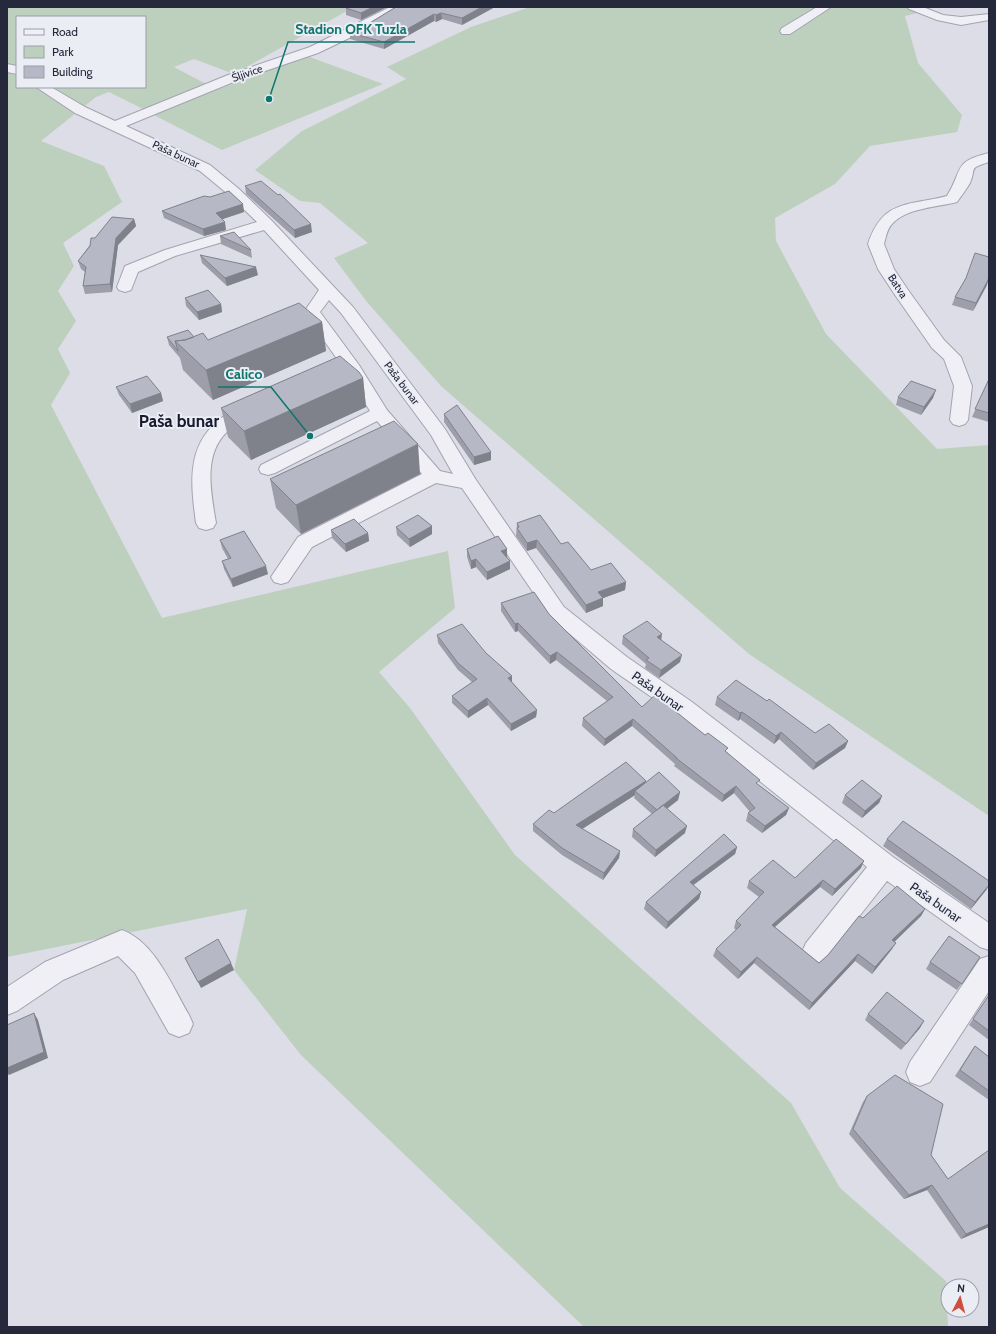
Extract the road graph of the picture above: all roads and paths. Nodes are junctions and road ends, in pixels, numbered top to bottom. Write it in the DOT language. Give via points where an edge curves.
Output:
graph roads {
  1 [pos="398,7"];
  2 [pos="825,7"];
  3 [pos="913,7"];
  4 [pos="989,17"];
  5 [pos="786,31"];
  6 [pos="44,88"];
  7 [pos="115,126"];
  8 [pos="989,157"];
  9 [pos="267,224"];
  10 [pos="125,287"];
  11 [pos="328,289"];
  12 [pos="264,403"];
  13 [pos="380,413"];
  14 [pos="959,420"];
  15 [pos="268,469"];
  16 [pos="434,476"];
  17 [pos="468,483"];
  18 [pos="206,523"];
  19 [pos="281,577"];
  20 [pos="884,865"];
  21 [pos="989,938"];
  22 [pos="815,952"];
  23 [pos="989,968"];
  24 [pos="7,1002"];
  25 [pos="179,1024"];
  26 [pos="920,1072"];
  1 -- 7 [label="street, Šljivice" via="314,50 232,78"];
  2 -- 5 [label="street"];
  3 -- 4 [label="street" via="941,18 961,22"];
  6 -- 7 [label="street, Paša bunar" via="80,110"];
  7 -- 9 [label="street, Paša bunar" via="205,168"];
  8 -- 14 [label="street, Batva" via="971,163 965,170 963,182 952,199 911,208 888,218 880,230 876,244 886,269 901,292 938,344 952,356 963,386"];
  9 -- 10 [label="street" via="170,253 131,269"];
  9 -- 11 [label="street, Paša bunar"];
  11 -- 13 [label="street" via="305,315 343,368"];
  11 -- 17 [label="street, Paša bunar" via="347,310 439,433"];
  12 -- 18 [label="street" via="243,412 213,434 201,462 200,488"];
  13 -- 15 [label="street"];
  13 -- 16 [label="street"];
  16 -- 17 [label="street"];
  16 -- 19 [label="street" via="305,542"];
  17 -- 20 [label="street, Paša bunar" via="557,612 619,663 684,708"];
  20 -- 21 [label="street, Paša bunar"];
  20 -- 22 [label="street"];
  23 -- 26 [label="street"];
  24 -- 25 [label="street" via="54,971 122,942 144,964"];
}
